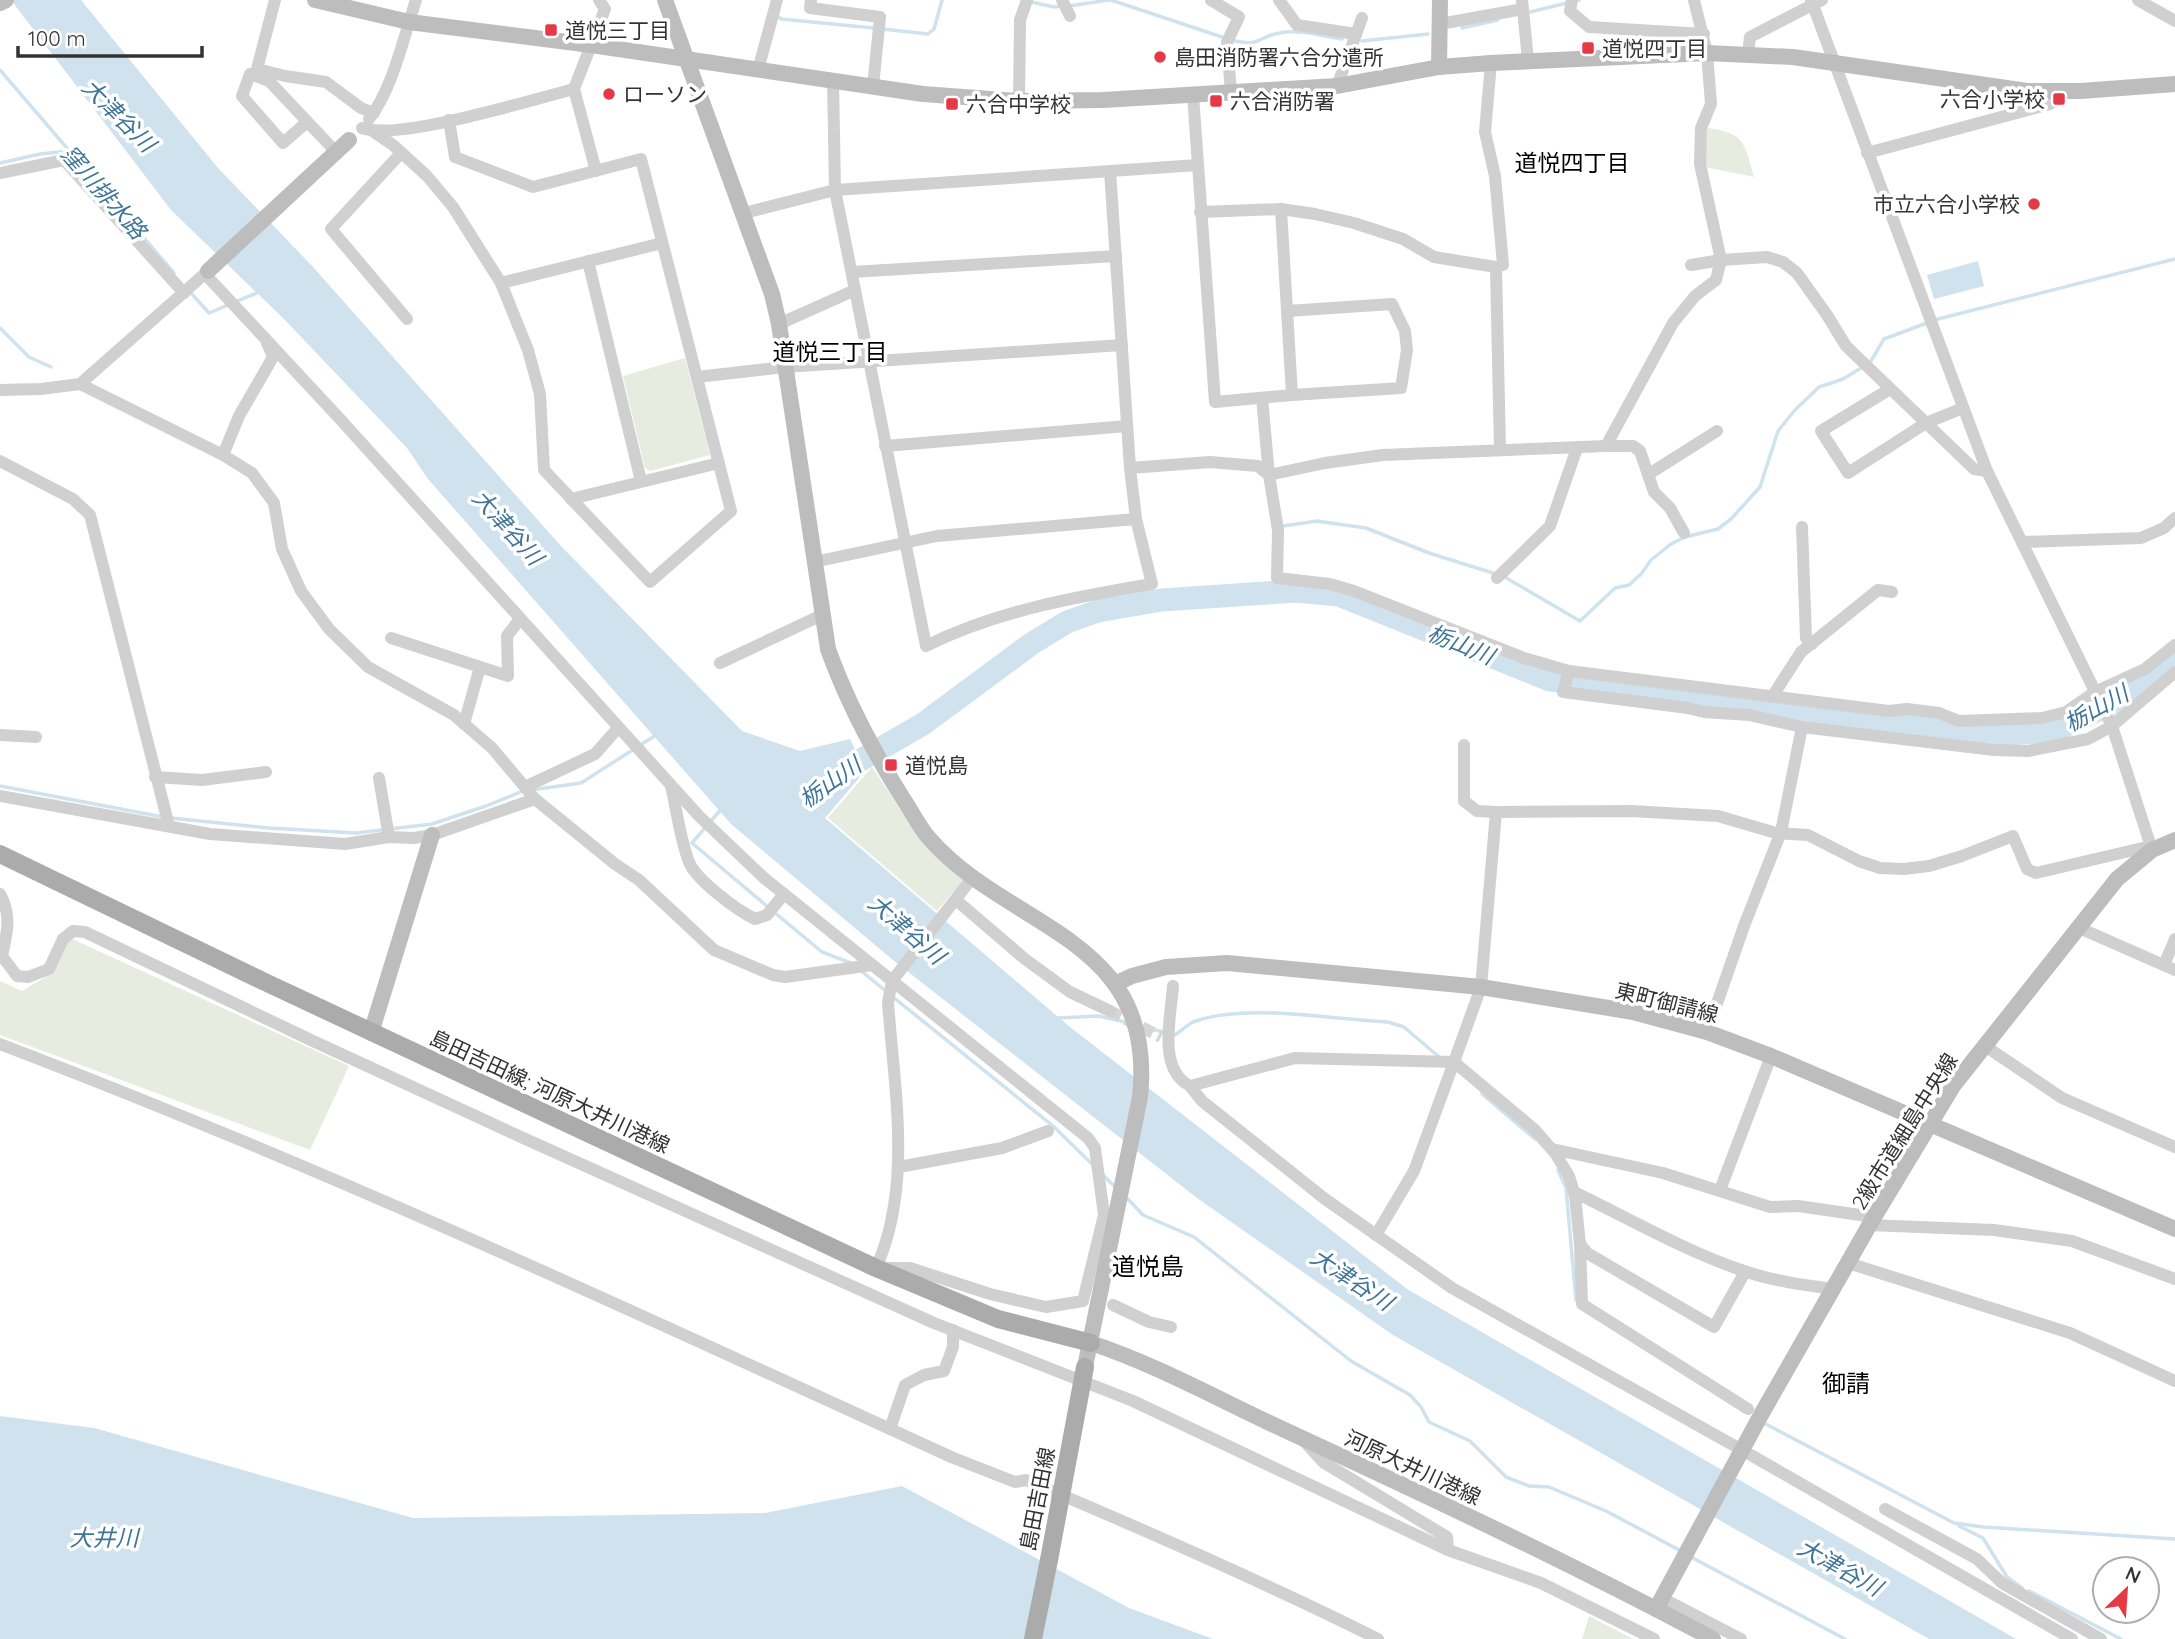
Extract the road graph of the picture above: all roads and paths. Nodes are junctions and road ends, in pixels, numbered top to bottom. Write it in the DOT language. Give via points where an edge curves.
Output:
graph roads {
  1 [pos="6,0"];
  2 [pos="275,0"];
  3 [pos="315,0"];
  4 [pos="416,0"];
  5 [pos="599,0"];
  6 [pos="666,0"];
  7 [pos="777,0"];
  8 [pos="811,0"];
  9 [pos="1027,0"];
  10 [pos="1062,0"];
  11 [pos="1210,0"];
  12 [pos="1279,0"];
  13 [pos="1440,0"];
  14 [pos="1572,0"];
  15 [pos="1694,0"];
  16 [pos="2138,0"];
  17 [pos="0,2"];
  18 [pos="1815,2"];
  19 [pos="1523,5"];
  20 [pos="1069,15"];
  21 [pos="1362,18"];
  22 [pos="2175,21"];
  23 [pos="409,22"];
  24 [pos="1440,24"];
  25 [pos="1356,33"];
  26 [pos="1704,34"];
  27 [pos="591,45"];
  28 [pos="1707,53"];
  29 [pos="1748,54"];
  30 [pos="688,59"];
  31 [pos="1528,60"];
  32 [pos="1491,62"];
  33 [pos="1836,65"];
  34 [pos="1439,68"];
  35 [pos="758,70"];
  36 [pos="832,81"];
  37 [pos="2175,83"];
  38 [pos="1337,86"];
  39 [pos="873,87"];
  40 [pos="574,89"];
  41 [pos="1231,93"];
  42 [pos="1193,95"];
  43 [pos="1019,101"];
  44 [pos="2050,104"];
  45 [pos="374,113"];
  46 [pos="449,120"];
  47 [pos="307,122"];
  48 [pos="368,130"];
  49 [pos="349,140"];
  50 [pos="336,152"];
  51 [pos="401,153"];
  52 [pos="1867,153"];
  53 [pos="1198,165"];
  54 [pos="596,171"];
  55 [pos="1110,172"];
  56 [pos="0,173"];
  57 [pos="835,190"];
  58 [pos="1281,209"];
  59 [pos="1200,212"];
  60 [pos="744,213"];
  61 [pos="663,243"];
  62 [pos="1116,256"];
  63 [pos="1721,260"];
  64 [pos="588,261"];
  65 [pos="1503,265"];
  66 [pos="1691,265"];
  67 [pos="852,272"];
  68 [pos="207,273"];
  69 [pos="501,283"];
  70 [pos="855,290"];
  71 [pos="184,293"];
  72 [pos="1287,311"];
  73 [pos="407,319"];
  74 [pos="779,324"];
  75 [pos="265,337"];
  76 [pos="1122,345"];
  77 [pos="868,363"];
  78 [pos="785,368"];
  79 [pos="697,377"];
  80 [pos="80,384"];
  81 [pos="1890,389"];
  82 [pos="0,390"];
  83 [pos="1292,395"];
  84 [pos="1262,398"];
  85 [pos="1963,408"];
  86 [pos="1926,423"];
  87 [pos="1127,426"];
  88 [pos="1717,431"];
  89 [pos="885,446"];
  90 [pos="1606,446"];
  91 [pos="1577,448"];
  92 [pos="1500,450"];
  93 [pos="223,455"];
  94 [pos="0,461"];
  95 [pos="719,463"];
  96 [pos="1130,468"];
  97 [pos="1987,471"];
  98 [pos="1649,474"];
  99 [pos="1269,475"];
  100 [pos="641,481"];
  101 [pos="571,499"];
  102 [pos="2175,518"];
  103 [pos="1136,519"];
  104 [pos="1802,527"];
  105 [pos="1684,533"];
  106 [pos="2022,542"];
  107 [pos="905,543"];
  108 [pos="814,562"];
  109 [pos="1497,578"];
  110 [pos="1892,592"];
  111 [pos="822,615"];
  112 [pos="520,619"];
  113 [pos="391,638"];
  114 [pos="1812,644"];
  115 [pos="2175,645"];
  116 [pos="720,663"];
  117 [pos="480,667"];
  118 [pos="1569,671"];
  119 [pos="2175,672"];
  120 [pos="2095,692"];
  121 [pos="1750,694"];
  122 [pos="1772,697"];
  123 [pos="1749,715"];
  124 [pos="464,724"];
  125 [pos="2112,726"];
  126 [pos="1802,727"];
  127 [pos="618,728"];
  128 [pos="0,735"];
  129 [pos="36,737"];
  130 [pos="1464,745"];
  131 [pos="266,772"];
  132 [pos="155,777"];
  133 [pos="379,778"];
  134 [pos="671,786"];
  135 [pos="525,787"];
  136 [pos="0,796"];
  137 [pos="536,799"];
  138 [pos="1496,812"];
  139 [pos="169,826"];
  140 [pos="1781,832"];
  141 [pos="432,835"];
  142 [pos="389,837"];
  143 [pos="2175,840"];
  144 [pos="2152,848"];
  145 [pos="0,854"];
  146 [pos="972,878"];
  147 [pos="0,894"];
  148 [pos="784,894"];
  149 [pos="953,904"];
  150 [pos="2077,927"];
  151 [pos="2175,939"];
  152 [pos="872,965"];
  153 [pos="2169,967"];
  154 [pos="892,981"];
  155 [pos="1115,984"];
  156 [pos="1174,986"];
  157 [pos="1481,987"];
  158 [pos="1110,1011"];
  159 [pos="371,1032"];
  160 [pos="1707,1032"];
  161 [pos="0,1044"];
  162 [pos="1985,1046"];
  163 [pos="1772,1056"];
  164 [pos="1454,1062"];
  165 [pos="1190,1086"];
  166 [pos="1930,1124"];
  167 [pos="1048,1131"];
  168 [pos="2175,1147"];
  169 [pos="1552,1149"];
  170 [pos="899,1167"];
  171 [pos="1720,1190"];
  172 [pos="1574,1192"];
  173 [pos="1872,1221"];
  174 [pos="2175,1229"];
  175 [pos="1376,1235"];
  176 [pos="1580,1244"];
  177 [pos="1848,1263"];
  178 [pos="876,1268"];
  179 [pos="1745,1272"];
  180 [pos="2175,1279"];
  181 [pos="1834,1289"];
  182 [pos="1113,1305"];
  183 [pos="1171,1327"];
  184 [pos="953,1330"];
  185 [pos="1091,1343"];
  186 [pos="1085,1367"];
  187 [pos="2172,1375"];
  188 [pos="1748,1409"];
  189 [pos="890,1429"];
  190 [pos="1301,1438"];
  191 [pos="1742,1450"];
  192 [pos="1885,1509"];
  193 [pos="1448,1550"];
  194 [pos="1977,1559"];
  195 [pos="1949,1568"];
  196 [pos="1659,1603"];
  197 [pos="1033,1639"];
  198 [pos="1378,1639"];
  199 [pos="1654,1639"];
  200 [pos="1713,1639"];
  201 [pos="1741,1639"];
  202 [pos="2072,1639"];
  203 [pos="2101,1639"];
  1 -- 17 [label="street"];
  2 -- 45 [label="street" via="257,69 326,82"];
  3 -- 23 [label="street"];
  4 -- 23 [label="street"];
  5 -- 27 [label="street" via="605,9"];
  6 -- 30 [label="street"];
  7 -- 35 [label="street"];
  8 -- 39 [label="street" via="810,8 880,17"];
  9 -- 43 [label="street" via="1020,20"];
  10 -- 20 [label="street"];
  11 -- 41 [label="street" via="1239,17 1227,42"];
  12 -- 25 [label="street" via="1297,25"];
  13 -- 24 [label="street"];
  14 -- 26 [label="street" via="1570,11 1589,27"];
  15 -- 26 [label="street"];
  16 -- 22 [label="street"];
  18 -- 29 [label="street" via="1751,37"];
  18 -- 33 [label="street"];
  19 -- 24 [label="street"];
  19 -- 31 [label="street"];
  21 -- 25 [label="street"];
  23 -- 27 [label="street"];
  23 -- 45 [label="street"];
  24 -- 34 [label="street"];
  25 -- 38 [label="street"];
  26 -- 28 [label="street"];
  27 -- 30 [label="street"];
  27 -- 40 [label="street"];
  28 -- 29 [label="street"];
  28 -- 31 [label="street"];
  28 -- 63 [label="street" via="1711,104 1701,128 1700,164"];
  29 -- 33 [label="street"];
  30 -- 35 [label="street"];
  30 -- 60 [label="street"];
  31 -- 32 [label="street"];
  32 -- 34 [label="street"];
  32 -- 65 [label="street" via="1485,132 1495,176"];
  33 -- 37 [label="street" via="2027,91"];
  33 -- 52 [label="street"];
  34 -- 38 [label="street"];
  35 -- 36 [label="street"];
  36 -- 39 [label="street"];
  36 -- 57 [label="street"];
  38 -- 41 [label="street"];
  39 -- 43 [label="street"];
  40 -- 46 [label="street"];
  40 -- 54 [label="street"];
  41 -- 42 [label="street"];
  42 -- 43 [label="street"];
  42 -- 53 [label="street"];
  44 -- 52 [label="street"];
  45 -- 48 [label="street"];
  46 -- 48 [label="street"];
  46 -- 54 [label="street" via="455,157 533,187"];
  47 -- 47 [label="street" via="269,81 250,74 242,96 283,143"];
  47 -- 50 [label="street"];
  48 -- 49 [label="street"];
  48 -- 51 [label="street"];
  49 -- 50 [label="street"];
  50 -- 68 [label="street"];
  51 -- 69 [label="street" via="453,207"];
  51 -- 73 [label="street" via="331,229"];
  52 -- 85 [label="street"];
  53 -- 55 [label="street"];
  53 -- 59 [label="street"];
  54 -- 61 [label="street" via="641,159"];
  55 -- 57 [label="street"];
  55 -- 62 [label="street"];
  56 -- 71 [label="street" via="64,160"];
  57 -- 60 [label="street"];
  57 -- 67 [label="street"];
  58 -- 59 [label="street"];
  58 -- 72 [label="street"];
  58 -- 92 [label="street" via="1354,223 1403,239 1434,257 1496,267"];
  59 -- 84 [label="street" via="1215,402"];
  60 -- 74 [label="street"];
  61 -- 64 [label="street"];
  61 -- 79 [label="street"];
  62 -- 67 [label="street"];
  62 -- 76 [label="street"];
  63 -- 66 [label="street"];
  63 -- 81 [label="street" via="1767,257 1783,261 1797,274 1846,346"];
  63 -- 90 [label="street" via="1716,280 1695,296 1673,323"];
  64 -- 69 [label="street"];
  64 -- 100 [label="street"];
  67 -- 70 [label="street"];
  68 -- 71 [label="street"];
  68 -- 75 [label="street"];
  69 -- 101 [label="street" via="540,394 544,470"];
  70 -- 74 [label="street"];
  70 -- 77 [label="street"];
  71 -- 80 [label="street"];
  72 -- 83 [label="street"];
  72 -- 83 [label="street" via="1392,304 1406,341 1401,388"];
  74 -- 78 [label="street"];
  75 -- 93 [label="street" via="273,357"];
  75 -- 112 [label="street"];
  76 -- 77 [label="street"];
  76 -- 87 [label="street"];
  77 -- 78 [label="street"];
  77 -- 89 [label="street"];
  78 -- 79 [label="street"];
  78 -- 108 [label="street"];
  79 -- 95 [label="street"];
  80 -- 82 [label="street"];
  80 -- 93 [label="street"];
  81 -- 86 [label="street"];
  81 -- 86 [label="street" via="1821,432 1848,473"];
  83 -- 84 [label="street"];
  84 -- 99 [label="street"];
  85 -- 86 [label="street"];
  85 -- 97 [label="street"];
  86 -- 97 [label="street" via="1974,469"];
  87 -- 89 [label="street"];
  87 -- 96 [label="street"];
  88 -- 98 [label="street"];
  89 -- 107 [label="street"];
  90 -- 91 [label="street"];
  90 -- 98 [label="street" via="1633,446"];
  91 -- 92 [label="street"];
  91 -- 109 [label="street" via="1550,526"];
  92 -- 99 [label="street" via="1383,455"];
  93 -- 124 [label="street" via="252,473 274,503 282,549 301,591 329,629 368,667"];
  94 -- 132 [label="street" via="73,499 90,515"];
  95 -- 100 [label="street"];
  95 -- 101 [label="street" via="731,511 650,582"];
  96 -- 99 [label="street" via="1210,462 1258,466"];
  96 -- 103 [label="street"];
  97 -- 106 [label="street"];
  98 -- 105 [label="street" via="1654,492"];
  99 -- 118 [label="street" via="1278,530 1277,578 1354,591 1524,659"];
  100 -- 101 [label="street"];
  102 -- 106 [label="street" via="2141,538"];
  103 -- 107 [label="street" via="937,536"];
  103 -- 107 [label="street" via="1152,583 961,628 926,646"];
  104 -- 114 [label="street" via="1806,638"];
  106 -- 120 [label="street"];
  107 -- 108 [label="street"];
  108 -- 111 [label="street"];
  110 -- 114 [label="street" via="1878,590"];
  111 -- 116 [label="street"];
  111 -- 146 [label="street" via="841,687 860,726 927,836"];
  112 -- 117 [label="street" via="507,636 508,676"];
  112 -- 127 [label="street"];
  113 -- 117 [label="street"];
  114 -- 122 [label="street" via="1801,652"];
  115 -- 120 [label="street" via="2145,669"];
  117 -- 124 [label="street"];
  118 -- 121 [label="street"];
  118 -- 123 [label="street" via="1563,692"];
  119 -- 125 [label="street"];
  120 -- 122 [label="street" via="2066,712 1984,721"];
  120 -- 125 [label="street"];
  121 -- 122 [label="street"];
  121 -- 123 [label="street"];
  123 -- 126 [label="street"];
  124 -- 135 [label="street"];
  125 -- 126 [label="street" via="2088,739 2028,751"];
  125 -- 144 [label="street"];
  126 -- 140 [label="street"];
  127 -- 134 [label="street"];
  127 -- 135 [label="street" via="595,754"];
  128 -- 129 [label="street"];
  130 -- 138 [label="street" via="1464,801 1477,811"];
  131 -- 132 [label="street" via="202,780"];
  132 -- 139 [label="street"];
  133 -- 142 [label="street"];
  134 -- 148 [label="street"];
  134 -- 148 [label="street" via="689,863 696,874 755,919 767,915"];
  135 -- 137 [label="street"];
  136 -- 139 [label="street"];
  137 -- 141 [label="street"];
  137 -- 152 [label="street" via="639,880 714,950 785,977"];
  138 -- 140 [label="street" via="1718,816"];
  138 -- 157 [label="street"];
  139 -- 142 [label="street" via="318,843"];
  140 -- 144 [label="street" via="1808,835 1860,861 1888,869 1929,866 2013,836 2028,869 2036,873"];
  140 -- 160 [label="street"];
  141 -- 142 [label="street"];
  141 -- 159 [label="street"];
  143 -- 144 [label="street, 2級市道細島中央線"];
  144 -- 150 [label="street, 2級市道細島中央線" via="2117,879"];
  145 -- 159 [label="main road, 島田吉田線; 河原大井川港線"];
  146 -- 149 [label="street"];
  146 -- 155 [label="street" via="1047,924 1092,958"];
  147 -- 184 [label="street" via="9,925 2,956 17,976 49,970 63,939 73,931 85,932 508,1131"];
  148 -- 152 [label="street"];
  149 -- 154 [label="street"];
  149 -- 158 [label="street" via="1070,992"];
  150 -- 153 [label="street"];
  150 -- 162 [label="street, 2級市道細島中央線"];
  151 -- 153 [label="street"];
  152 -- 154 [label="street"];
  154 -- 170 [label="street" via="888,1002"];
  154 -- 178 [label="street" via="1087,1138 1095,1148 1104,1215 1083,1301 1046,1307 910,1268"];
  155 -- 157 [label="street, 東町御請線" via="1166,967 1227,963"];
  155 -- 185 [label="street" via="1139,1045 1141,1083"];
  156 -- 165 [label="street" via="1165,1039 1174,1075"];
  157 -- 160 [label="street, 東町御請線" via="1633,1012"];
  157 -- 164 [label="street"];
  159 -- 178 [label="main road, 島田吉田線; 河原大井川港線"];
  160 -- 163 [label="street, 東町御請線"];
  161 -- 189 [label="street" via="456,1231"];
  162 -- 166 [label="street, 2級市道細島中央線" via="1952,1086"];
  162 -- 168 [label="street" via="2062,1098"];
  163 -- 166 [label="street, 東町御請線"];
  163 -- 171 [label="street"];
  164 -- 165 [label="street" via="1295,1058"];
  164 -- 169 [label="street"];
  164 -- 175 [label="street" via="1414,1171"];
  165 -- 175 [label="street" via="1202,1101"];
  166 -- 173 [label="street, 2級市道細島中央線"];
  166 -- 174 [label="street, 東町御請線"];
  167 -- 170 [label="street" via="1002,1148"];
  169 -- 171 [label="street"];
  169 -- 172 [label="street"];
  170 -- 178 [label="street" via="887,1244"];
  171 -- 173 [label="street" via="1770,1207 1798,1206"];
  172 -- 176 [label="street"];
  172 -- 179 [label="street"];
  173 -- 177 [label="street, 2級市道細島中央線"];
  173 -- 180 [label="street" via="2071,1241"];
  175 -- 191 [label="street" via="1452,1288"];
  176 -- 179 [label="street" via="1714,1327"];
  176 -- 188 [label="street" via="1582,1304"];
  177 -- 181 [label="street, 2級市道細島中央線"];
  177 -- 187 [label="street" via="2070,1333"];
  178 -- 185 [label="main road, 島田吉田線; 河原大井川港線" via="998,1318"];
  179 -- 181 [label="street"];
  181 -- 191 [label="street, 2級市道細島中央線"];
  182 -- 183 [label="street"];
  184 -- 189 [label="street" via="953,1347 944,1371 905,1385"];
  184 -- 193 [label="street" via="1133,1401"];
  185 -- 186 [label="street"];
  185 -- 190 [label="street, 河原大井川港線" via="1175,1376"];
  186 -- 197 [label="main road, 島田吉田線, bridge"];
  189 -- 198 [label="street" via="1015,1482 1026,1480 1224,1564"];
  190 -- 193 [label="street" via="1322,1462 1447,1537"];
  190 -- 196 [label="street, 河原大井川港線"];
  191 -- 195 [label="street"];
  191 -- 196 [label="street, 2級市道細島中央線"];
  192 -- 194 [label="street"];
  193 -- 199 [label="street" via="1541,1583"];
  194 -- 195 [label="street"];
  194 -- 203 [label="street" via="2002,1583"];
  195 -- 202 [label="street"];
  196 -- 200 [label="street, 河原大井川港線"];
  196 -- 201 [label="street"];
}
